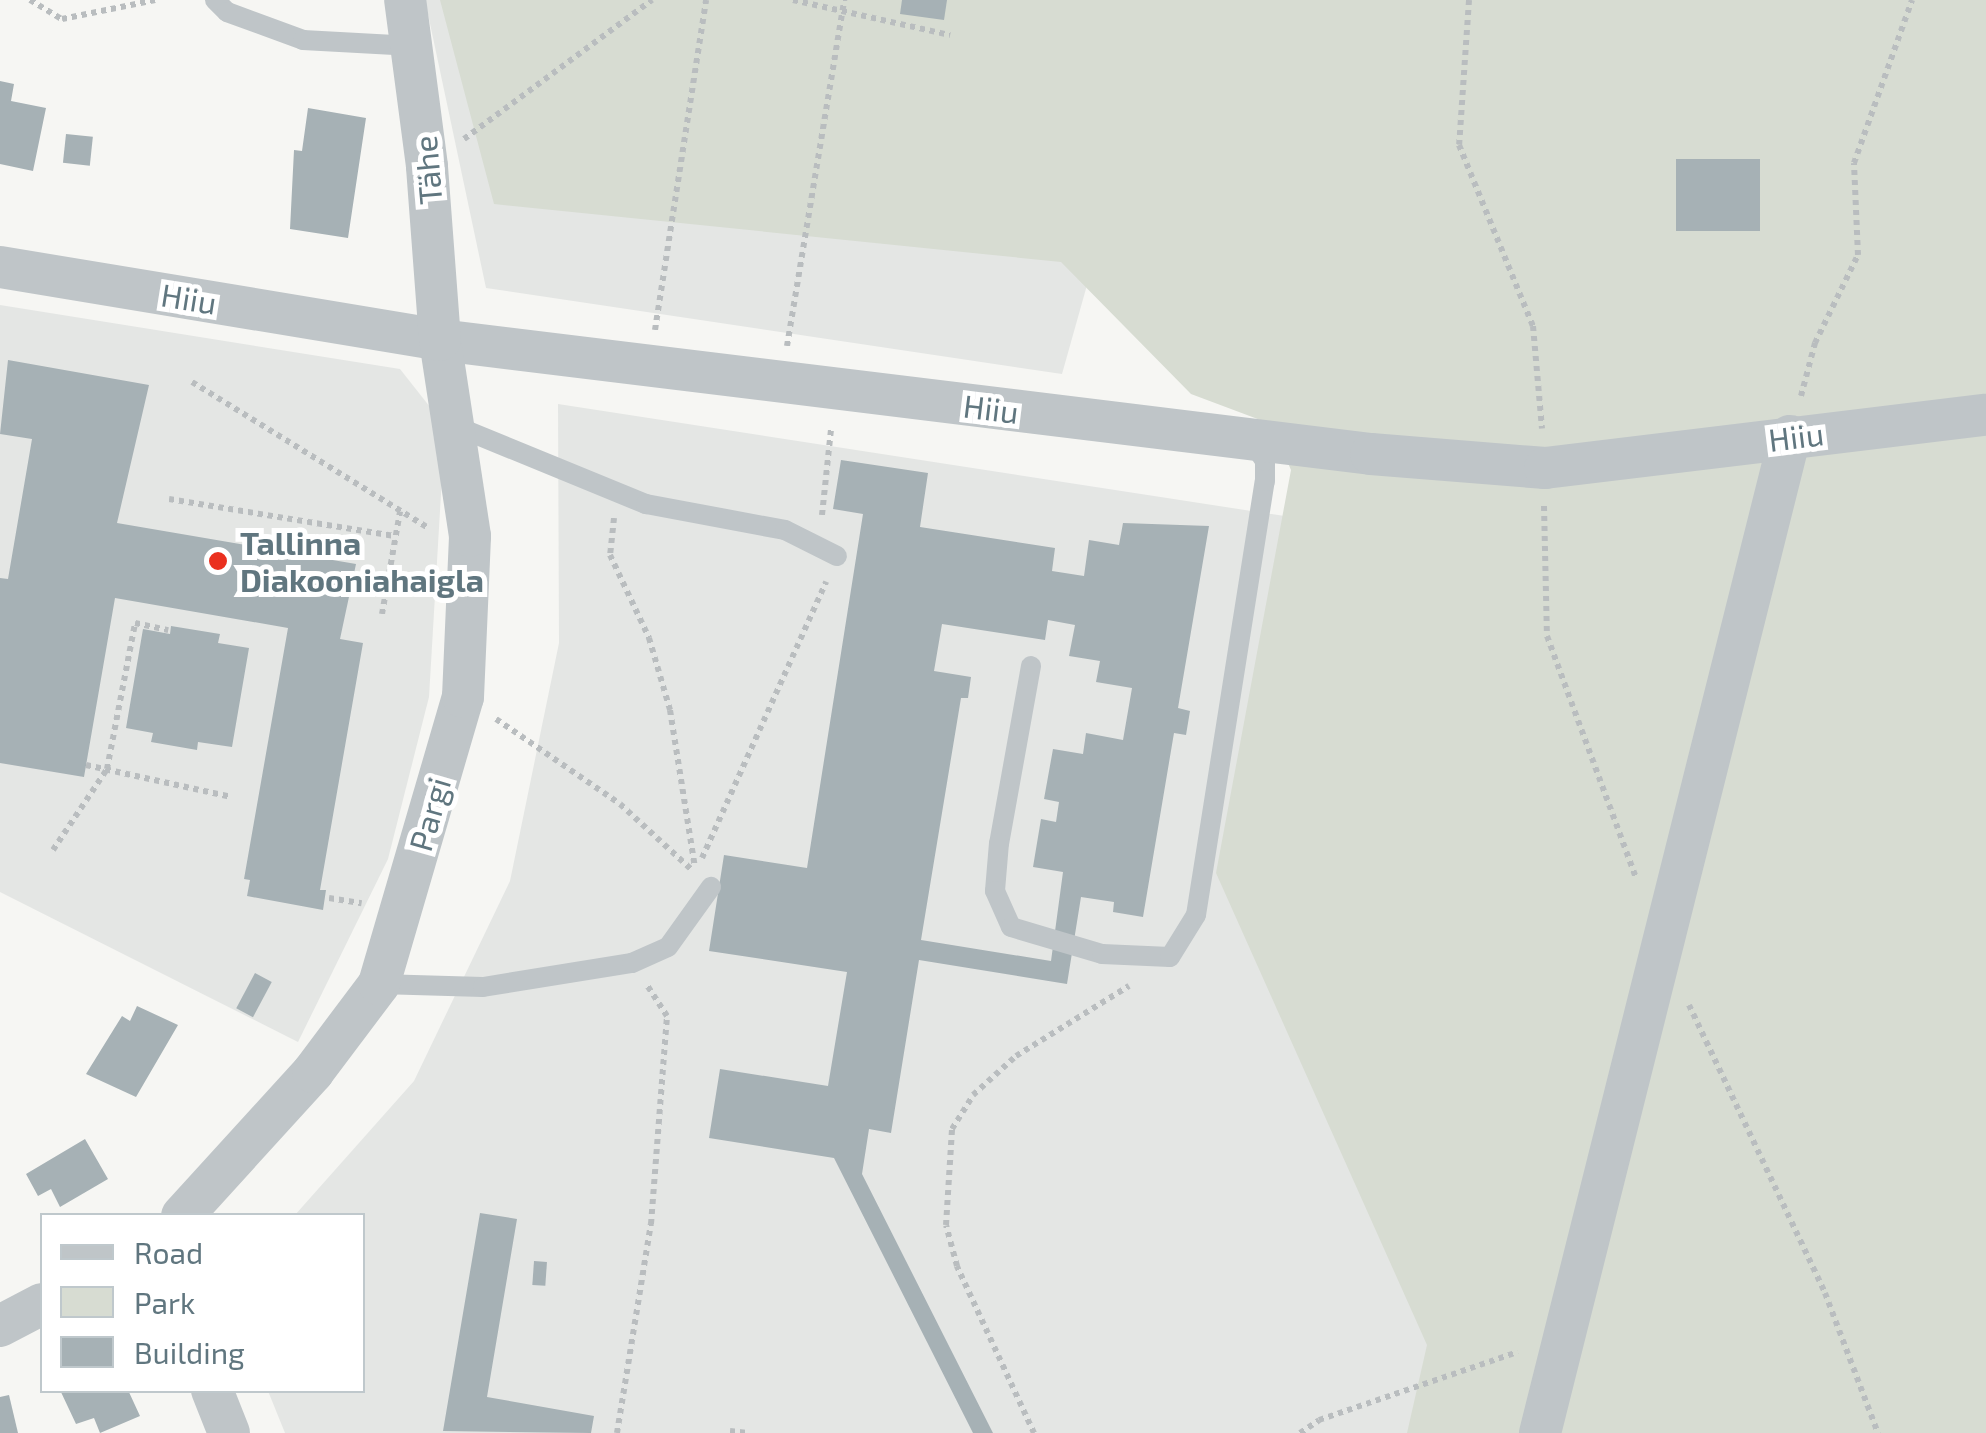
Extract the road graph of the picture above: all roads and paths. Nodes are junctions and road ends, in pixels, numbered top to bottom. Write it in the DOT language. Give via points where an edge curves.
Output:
graph roads {
  1 [pos="30,0"];
  2 [pos="155,0"];
  3 [pos="215,0"];
  4 [pos="405,0"];
  5 [pos="652,0"];
  6 [pos="706,0"];
  7 [pos="793,0"];
  8 [pos="844,0"];
  9 [pos="1466,0"];
  10 [pos="1912,0"];
  11 [pos="842,10"];
  12 [pos="950,35"];
  13 [pos="413,46"];
  14 [pos="427,166"];
  15 [pos="0,267"];
  16 [pos="440,340"];
  17 [pos="649,366"];
  18 [pos="192,382"];
  19 [pos="782,382"];
  20 [pos="838,389"];
  21 [pos="1986,415"];
  22 [pos="453,425"];
  23 [pos="1790,436"];
  24 [pos="1250,440"];
  25 [pos="1545,468"];
  26 [pos="624,496"];
  27 [pos="169,499"];
  28 [pos="400,511"];
  29 [pos="396,536"];
  30 [pos="446,539"];
  31 [pos="838,556"];
  32 [pos="382,614"];
  33 [pos="168,630"];
  34 [pos="1030,666"];
  35 [pos="464,697"];
  36 [pos="86,765"];
  37 [pos="107,770"];
  38 [pos="232,797"];
  39 [pos="53,850"];
  40 [pos="703,880"];
  41 [pos="329,898"];
  42 [pos="373,905"];
  43 [pos="1170,958"];
  44 [pos="632,963"];
  45 [pos="379,984"];
  46 [pos="185,1213"];
  47 [pos="40,1305"];
  48 [pos="0,1326"];
  49 [pos="1568,1328"];
  50 [pos="213,1393"];
  51 [pos="730,1431"];
  52 [pos="229,1433"];
  53 [pos="616,1433"];
  54 [pos="748,1433"];
  55 [pos="1034,1433"];
  56 [pos="1300,1433"];
  57 [pos="1540,1433"];
  1 -- 2 [label="path" via="62,19"];
  3 -- 13 [label="lane" via="227,12 303,40"];
  4 -- 13 [label="street, Tähe"];
  5 -- 14 [label="path"];
  6 -- 17 [label="path"];
  7 -- 11 [label="path"];
  8 -- 11 [label="path"];
  9 -- 25 [label="path" via="1459,145 1533,326"];
  10 -- 23 [label="path" via="1854,163 1858,255 1815,343"];
  11 -- 12 [label="path"];
  11 -- 19 [label="path"];
  13 -- 14 [label="street, Tähe"];
  14 -- 16 [label="street, Tähe"];
  15 -- 16 [label="street, Hiiu"];
  16 -- 17 [label="street, Hiiu"];
  16 -- 22 [label="street, Pargi"];
  17 -- 19 [label="street, Hiiu"];
  18 -- 28 [label="path"];
  19 -- 20 [label="street, Hiiu"];
  20 -- 24 [label="street, Hiiu"];
  20 -- 31 [label="path" via="818,506"];
  21 -- 23 [label="street, Hiiu"];
  22 -- 26 [label="lane"];
  22 -- 35 [label="street, Pargi" via="470,536"];
  23 -- 25 [label="street, Hiiu"];
  23 -- 49 [label="street"];
  24 -- 25 [label="street, Hiiu"];
  24 -- 43 [label="lane" via="1265,461 1265,481 1196,915"];
  26 -- 31 [label="lane" via="785,530"];
  26 -- 40 [label="path" via="611,523 610,555 649,638 670,710"];
  27 -- 29 [label="path"];
  28 -- 29 [label="path"];
  28 -- 30 [label="path"];
  29 -- 32 [label="path"];
  31 -- 40 [label="path"];
  33 -- 37 [label="path" via="135,622"];
  34 -- 43 [label="lane" via="998,843 996,891 1012,927 1102,954"];
  35 -- 40 [label="path" via="620,804"];
  35 -- 45 [label="street, Pargi"];
  36 -- 37 [label="path"];
  37 -- 38 [label="path"];
  37 -- 39 [label="path"];
  40 -- 44 [label="lane" via="668,947"];
  41 -- 42 [label="path"];
  43 -- 55 [label="path" via="1016,1056 973,1095 952,1129 946,1226 957,1266"];
  44 -- 45 [label="lane" via="483,987"];
  44 -- 53 [label="path" via="667,1016 651,1224"];
  45 -- 46 [label="street, Pargi" via="313,1072"];
  47 -- 48 [label="street"];
  49 -- 56 [label="path" via="1499,1362 1320,1420"];
  49 -- 57 [label="street"];
  50 -- 52 [label="street"];
  51 -- 54 [label="path"];
}
